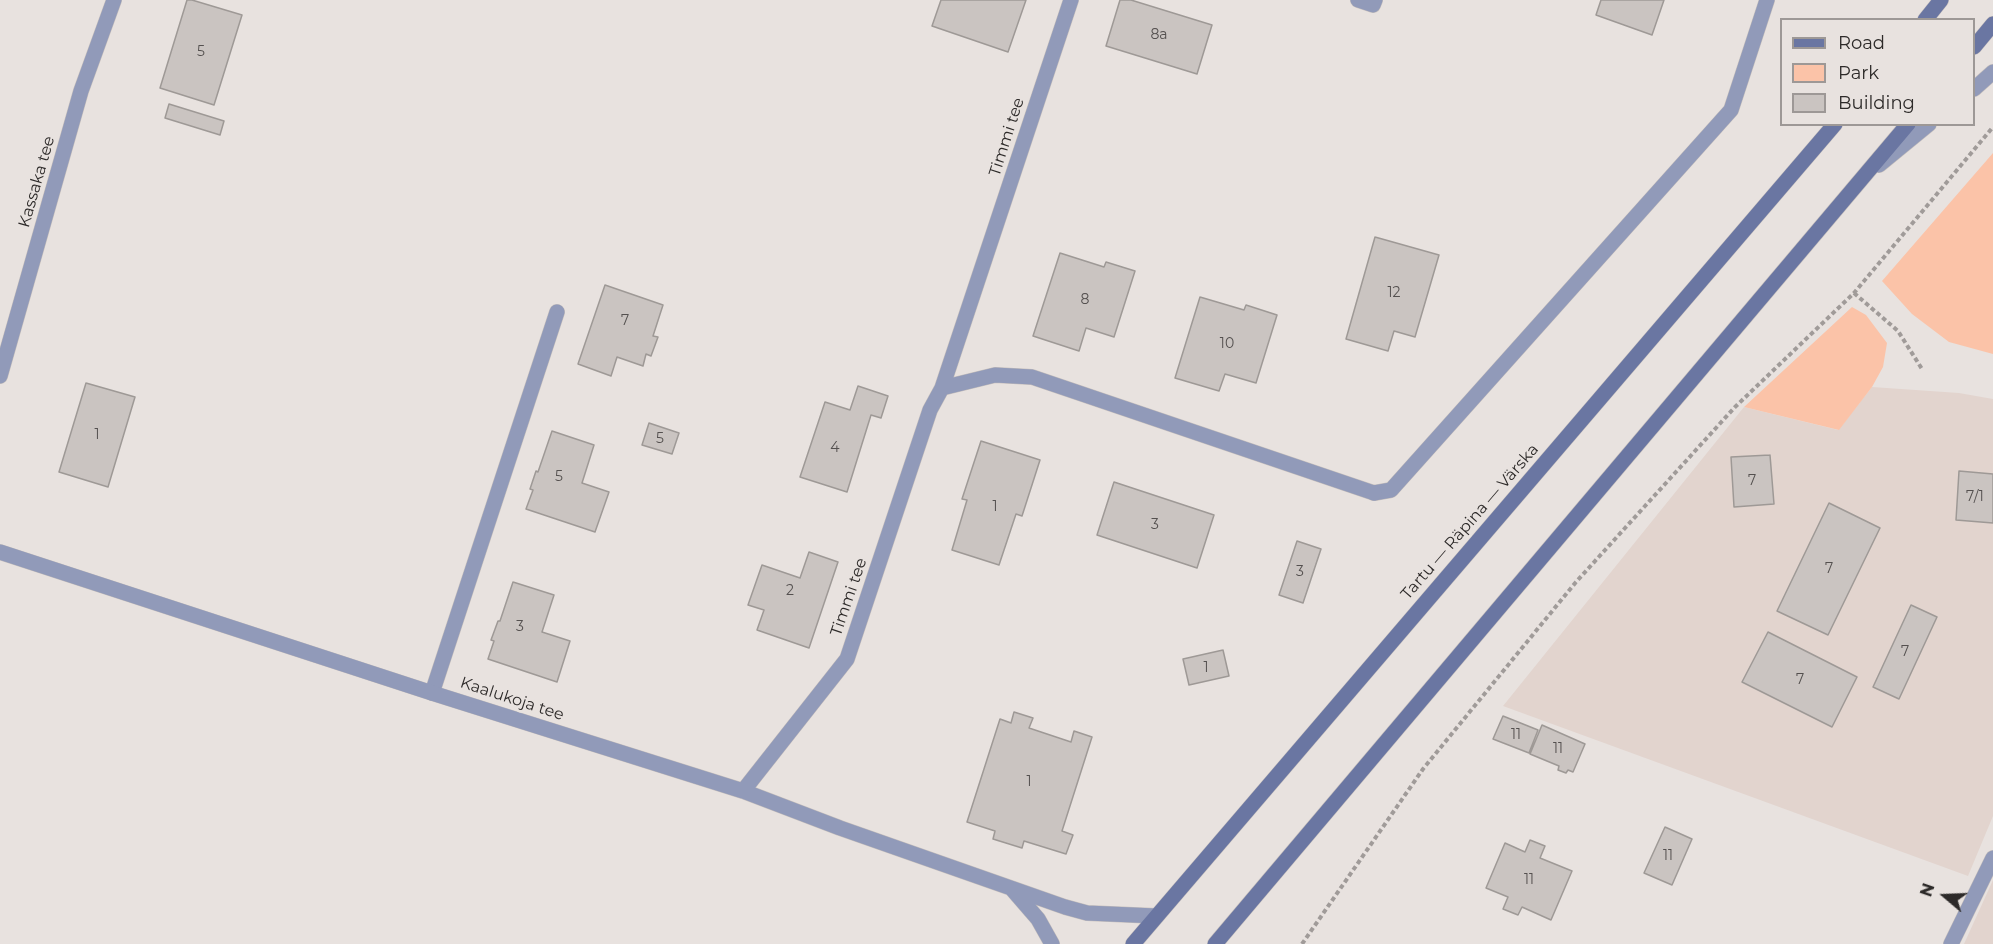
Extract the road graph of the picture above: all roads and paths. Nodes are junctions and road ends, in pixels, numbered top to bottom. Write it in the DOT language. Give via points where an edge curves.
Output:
graph roads {
  1 [pos="114,0"];
  2 [pos="1071,0"];
  3 [pos="1358,0"];
  4 [pos="1375,0"];
  5 [pos="1767,0"];
  6 [pos="1941,0"];
  7 [pos="1926,18"];
  8 [pos="1993,24"];
  9 [pos="1975,46"];
  10 [pos="1993,72"];
  11 [pos="1975,88"];
  12 [pos="1833,126"];
  13 [pos="1906,126"];
  14 [pos="1927,126"];
  15 [pos="1993,127"];
  16 [pos="1865,176"];
  17 [pos="1854,292"];
  18 [pos="557,312"];
  19 [pos="1922,369"];
  20 [pos="0,376"];
  21 [pos="942,388"];
  22 [pos="0,552"];
  23 [pos="432,693"];
  24 [pos="743,791"];
  25 [pos="1993,858"];
  26 [pos="1010,887"];
  27 [pos="1156,916"];
  28 [pos="1052,944"];
  29 [pos="1132,944"];
  30 [pos="1215,944"];
  31 [pos="1302,944"];
  32 [pos="1951,944"];
  1 -- 20 [label="street, Kassaka tee" via="81,91"];
  2 -- 21 [label="street, Timmi tee"];
  3 -- 4 [label="street" via="1372,5"];
  5 -- 21 [label="street" via="1731,110 1391,490 1374,493 1032,376 995,375"];
  6 -- 7 [label="main road"];
  8 -- 9 [label="main road"];
  10 -- 11 [label="street"];
  12 -- 27 [label="main road, Tartu — Räpina — Värska"];
  13 -- 16 [label="main road"];
  14 -- 16 [label="street"];
  15 -- 17 [label="path"];
  16 -- 30 [label="main road"];
  17 -- 19 [label="path" via="1898,331"];
  17 -- 31 [label="path" via="1735,407 1576,582 1423,769"];
  18 -- 23 [label="street"];
  21 -- 24 [label="street, Timmi tee" via="930,410 847,659"];
  22 -- 23 [label="street, Kaalukoja tee"];
  23 -- 24 [label="street, Kaalukoja tee"];
  24 -- 26 [label="street, Kaalukoja tee"];
  25 -- 32 [label="street"];
  26 -- 27 [label="street, Kaalukoja tee" via="1087,913"];
  26 -- 28 [label="street, Kaalukoja tee" via="1038,919"];
  27 -- 29 [label="main road, Tartu — Räpina — Värska"];
}
